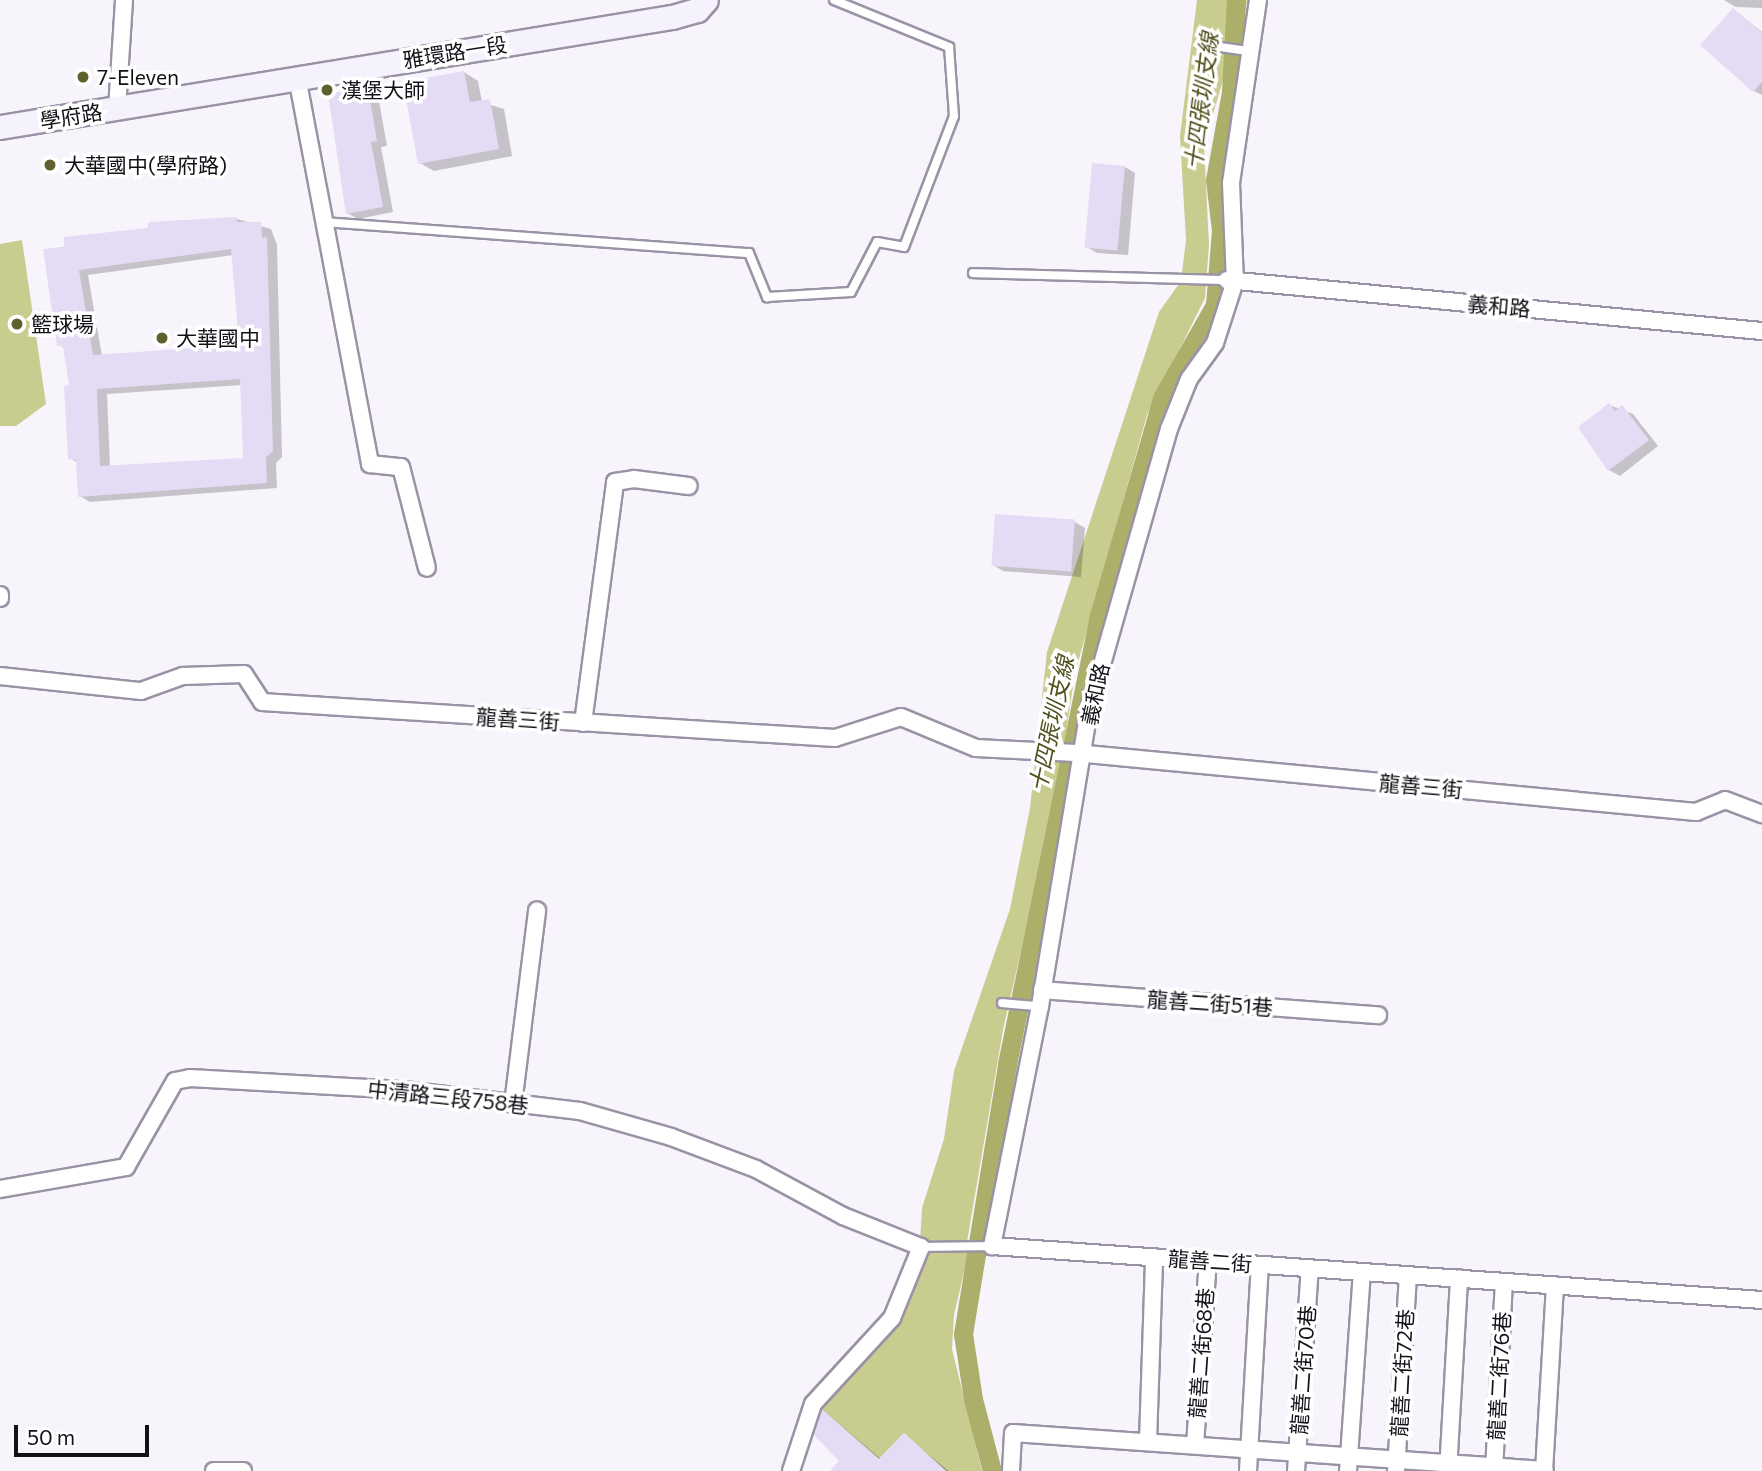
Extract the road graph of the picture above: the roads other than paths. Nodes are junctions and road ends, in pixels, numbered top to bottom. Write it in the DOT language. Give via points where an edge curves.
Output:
graph roads {
  1 [pos="124,0"];
  2 [pos="706,0"];
  3 [pos="834,0"];
  4 [pos="1258,0"];
  5 [pos="1220,47"];
  6 [pos="1250,51"];
  7 [pos="297,77"];
  8 [pos="117,109"];
  9 [pos="0,127"];
  10 [pos="324,222"];
  11 [pos="973,273"];
  12 [pos="1231,280"];
  13 [pos="1762,331"];
  14 [pos="690,486"];
  15 [pos="427,568"];
  16 [pos="0,676"];
  17 [pos="583,723"];
  18 [pos="1080,754"];
  19 [pos="1762,814"];
  20 [pos="537,909"];
  21 [pos="1041,998"];
  22 [pos="1002,1003"];
  23 [pos="1378,1015"];
  24 [pos="513,1104"];
  25 [pos="0,1189"];
  26 [pos="992,1246"];
  27 [pos="921,1247"];
  28 [pos="1154,1257"];
  29 [pos="1208,1261"];
  30 [pos="1260,1265"];
  31 [pos="1310,1268"];
  32 [pos="1362,1272"];
  33 [pos="1408,1275"];
  34 [pos="1460,1278"];
  35 [pos="1503,1282"];
  36 [pos="1555,1285"];
  37 [pos="1762,1300"];
  38 [pos="1148,1442"];
  39 [pos="1195,1446"];
  40 [pos="1249,1449"];
  41 [pos="1297,1453"];
  42 [pos="1349,1464"];
  43 [pos="1397,1465"];
  44 [pos="1448,1467"];
  45 [pos="1494,1469"];
  46 [pos="214,1471"];
  47 [pos="243,1471"];
  48 [pos="791,1471"];
  49 [pos="1011,1471"];
  50 [pos="1248,1471"];
  51 [pos="1296,1471"];
  52 [pos="1545,1471"];
  1 -- 8 [label="street, 學府路"];
  2 -- 7 [label="street, 雅環路一段" via="697,10 672,17"];
  3 -- 10 [label="lane" via="949,47 954,116 904,247 877,242 850,292 767,297 748,253"];
  4 -- 6 [label="street, 義和路"];
  5 -- 6 [label="lane"];
  6 -- 12 [label="street, 義和路" via="1231,183"];
  7 -- 8 [label="street, 雅環路一段"];
  7 -- 10 [label="street"];
  8 -- 9 [label="street, 學府路"];
  10 -- 15 [label="street" via="370,464 401,467"];
  11 -- 12 [label="lane, 義和路"];
  12 -- 13 [label="street, 義和路"];
  12 -- 18 [label="street, 義和路" via="1215,342 1189,379 1169,429 1121,586"];
  14 -- 17 [label="street" via="634,479 615,482"];
  16 -- 17 [label="street, 龍善三街" via="141,691 183,676 244,674 262,702"];
  17 -- 18 [label="street, 龍善三街" via="835,738 901,717 976,748"];
  18 -- 19 [label="street, 龍善三街" via="1696,812 1725,800"];
  18 -- 21 [label="street"];
  20 -- 24 [label="street"];
  21 -- 22 [label="lane"];
  21 -- 23 [label="street, 龍善二街51巷"];
  21 -- 26 [label="street"];
  24 -- 25 [label="street, 中清路三段758巷" via="404,1090 190,1078 175,1081 126,1167"];
  24 -- 27 [label="street, 中清路三段758巷" via="580,1111 671,1137 756,1169 843,1216"];
  26 -- 27 [label="lane, 龍善二街"];
  26 -- 28 [label="street, 龍善二街"];
  27 -- 48 [label="street" via="892,1318 813,1404"];
  28 -- 29 [label="street, 龍善二街"];
  28 -- 38 [label="street"];
  29 -- 30 [label="street, 龍善二街"];
  29 -- 39 [label="street, 龍善二街68巷"];
  30 -- 31 [label="street, 龍善二街"];
  30 -- 40 [label="street"];
  31 -- 32 [label="street, 龍善二街"];
  31 -- 41 [label="street, 龍善二街70巷"];
  32 -- 33 [label="street, 龍善二街"];
  32 -- 42 [label="street"];
  33 -- 34 [label="street, 龍善二街"];
  33 -- 43 [label="street, 龍善二街72巷"];
  34 -- 35 [label="street, 龍善二街"];
  34 -- 44 [label="street"];
  35 -- 36 [label="street, 龍善二街"];
  35 -- 45 [label="street, 龍善二街76巷"];
  36 -- 37 [label="street, 龍善二街"];
  36 -- 52 [label="street"];
  38 -- 39 [label="street, 龍善二街68巷"];
  38 -- 49 [label="street, 龍善二街68巷" via="1013,1433"];
  39 -- 40 [label="street, 龍善二街68巷"];
  40 -- 41 [label="street, 龍善二街68巷"];
  40 -- 50 [label="street"];
  41 -- 42 [label="street, 龍善二街68巷"];
  41 -- 51 [label="street, 龍善二街70巷"];
  42 -- 43 [label="street, 龍善二街68巷"];
  43 -- 44 [label="street, 龍善二街68巷"];
  44 -- 45 [label="street, 龍善二街68巷"];
  45 -- 52 [label="street, 龍善二街68巷"];
  46 -- 47 [label="street"];
}
